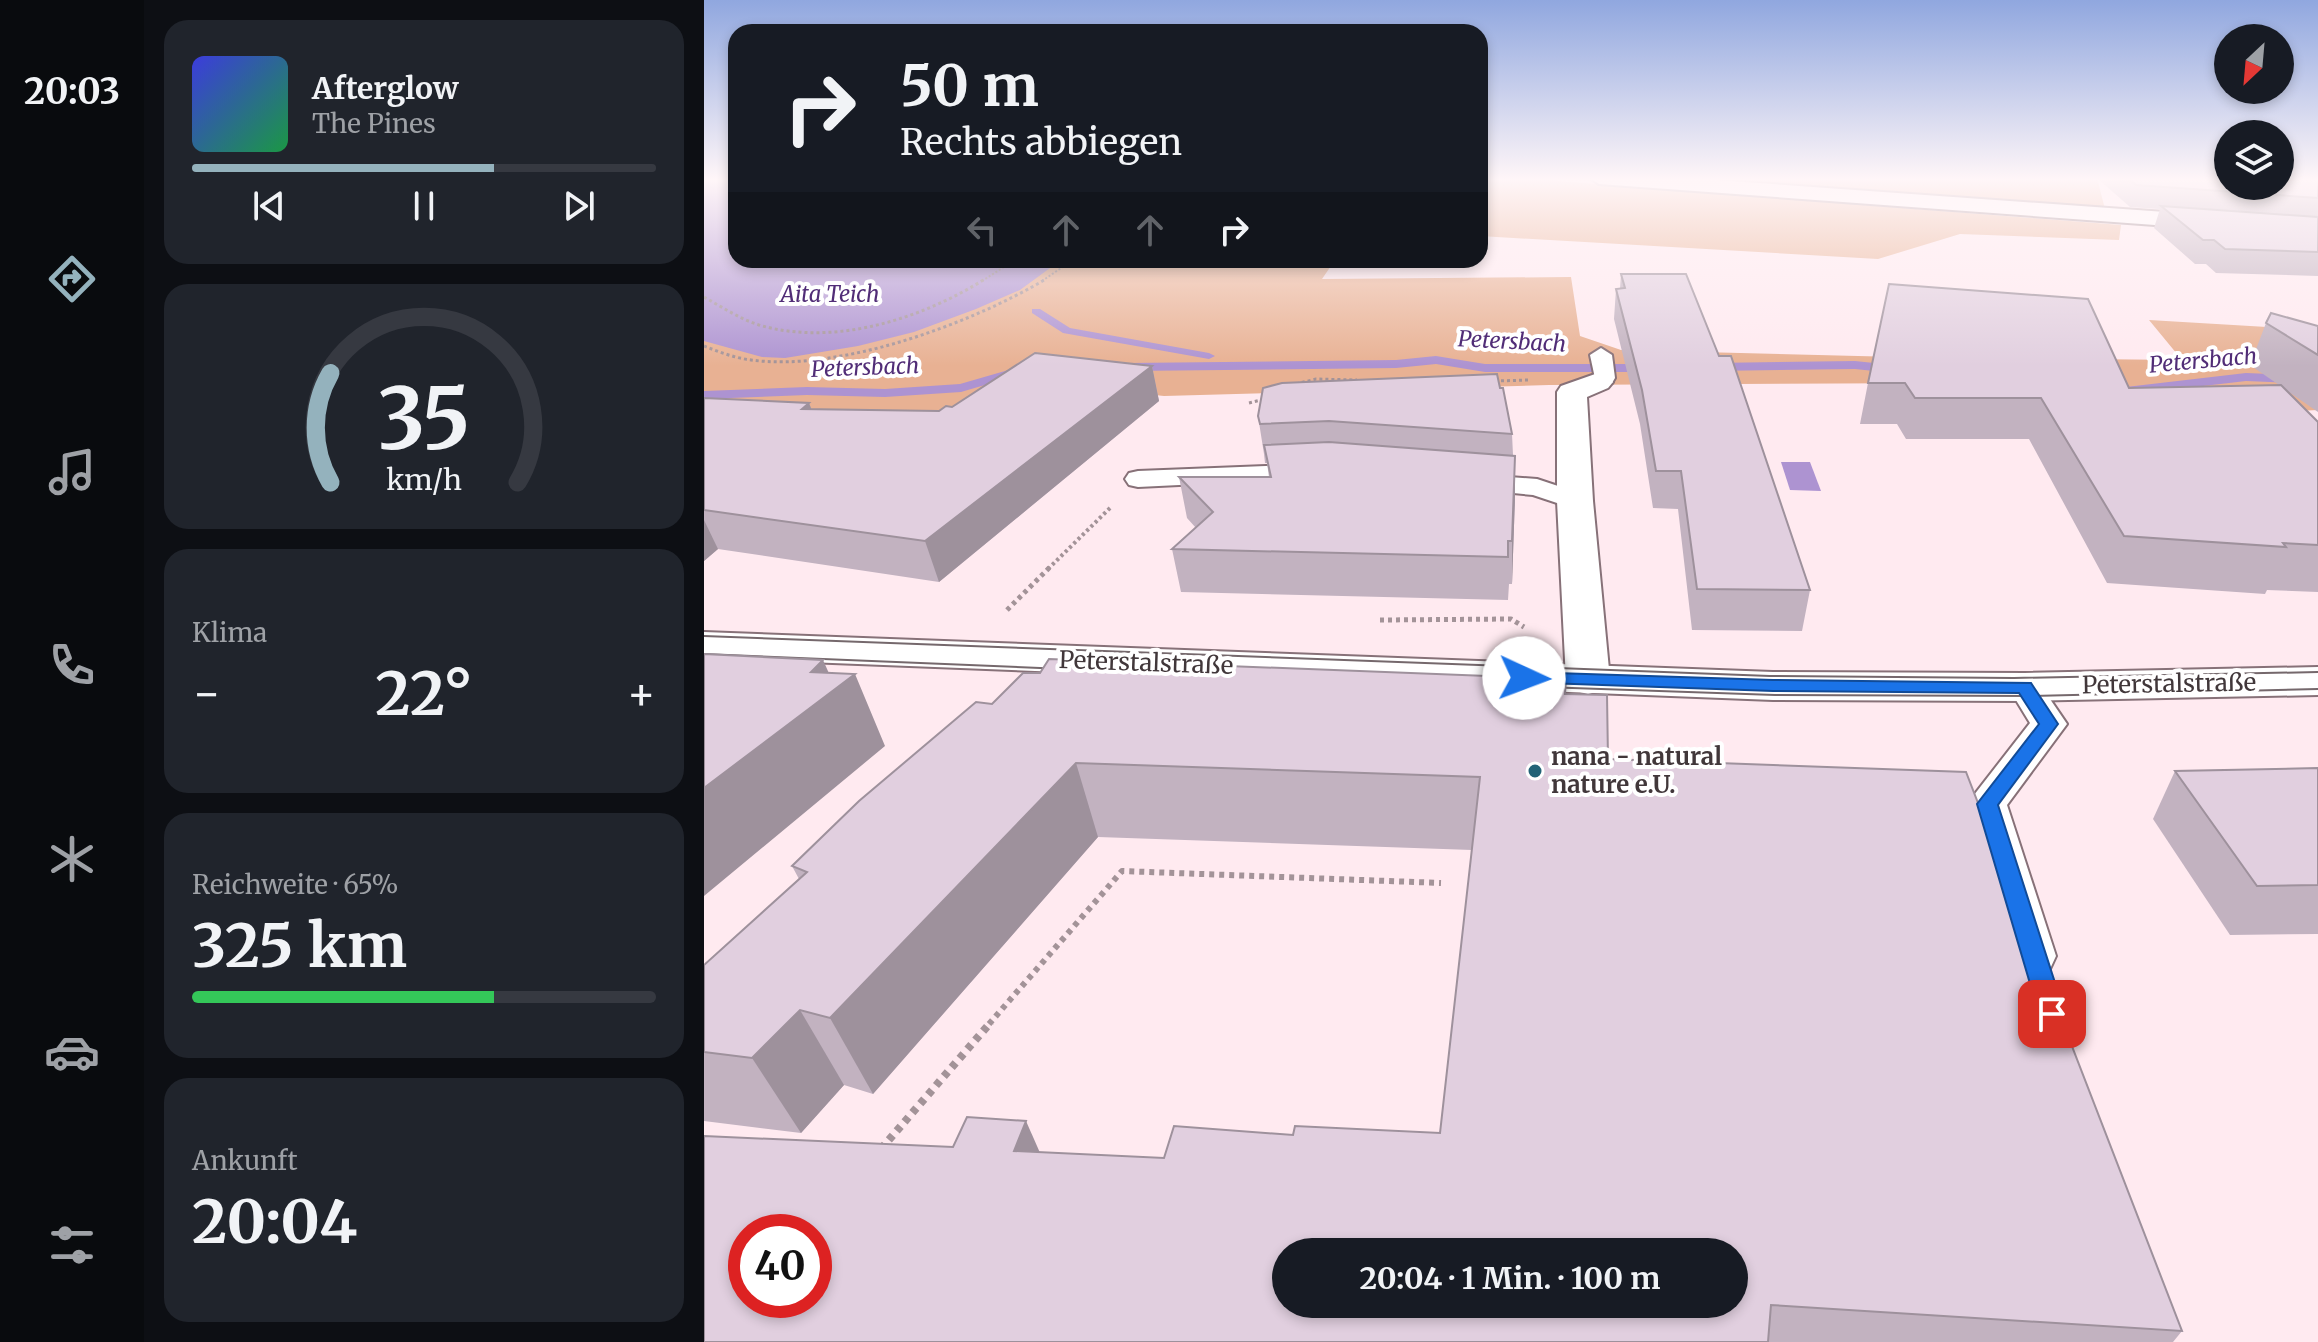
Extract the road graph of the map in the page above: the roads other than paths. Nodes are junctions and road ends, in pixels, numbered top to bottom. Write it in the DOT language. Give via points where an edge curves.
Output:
graph roads {
  1 [pos="1594,377"];
  2 [pos="1333,471"];
  3 [pos="1138,479"];
  4 [pos="1443,480"];
  5 [pos="1575,501"];
  6 [pos="704,645"];
  7 [pos="1047,659"];
  8 [pos="1588,680"];
  9 [pos="2318,681"];
  10 [pos="2025,687"];
  11 [pos="1014,694"];
  12 [pos="2047,999"];
  1 -- 5 [label="street" via="1576,430"];
  2 -- 3 [label="lane"];
  4 -- 5 [label="lane" via="1537,487"];
  5 -- 8 [label="street"];
  6 -- 7 [label="street, Peterstalstraße"];
  7 -- 8 [label="street, Peterstalstraße"];
  7 -- 11 [label="lane"];
  8 -- 10 [label="street, Peterstalstraße"];
  9 -- 10 [label="street, Peterstalstraße"];
  10 -- 12 [label="lane" via="2049,724 1987,804"];
}
